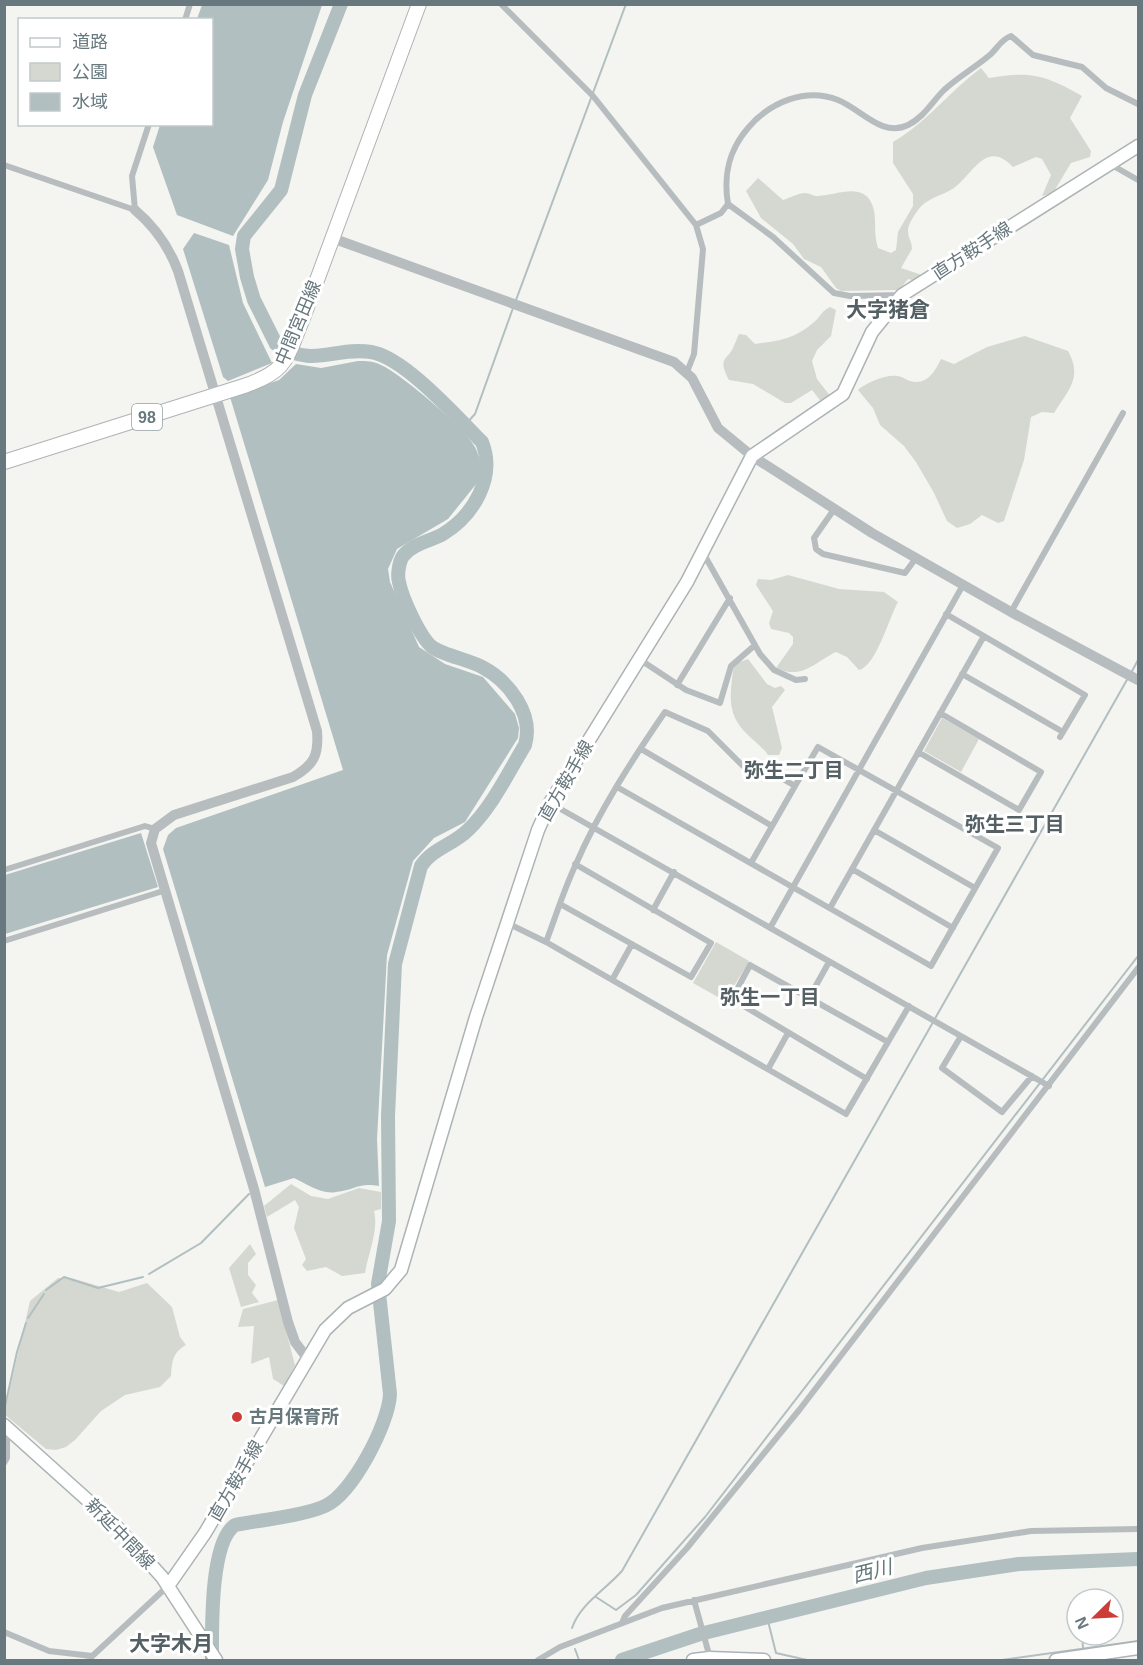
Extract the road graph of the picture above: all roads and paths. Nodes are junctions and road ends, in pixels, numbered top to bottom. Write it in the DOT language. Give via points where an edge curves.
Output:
graph roads {
  1 [pos="419,4"];
  2 [pos="501,4"];
  3 [pos="1138,104"];
  4 [pos="148,126"];
  5 [pos="1138,146"];
  6 [pos="1110,163"];
  7 [pos="4,165"];
  8 [pos="1138,180"];
  9 [pos="728,204"];
  10 [pos="135,210"];
  11 [pos="696,225"];
  12 [pos="332,238"];
  13 [pos="902,295"];
  14 [pos="687,372"];
  15 [pos="216,395"];
  16 [pos="1123,413"];
  17 [pos="752,456"];
  18 [pos="4,462"];
  19 [pos="835,508"];
  20 [pos="699,556"];
  21 [pos="916,558"];
  22 [pos="963,585"];
  23 [pos="730,598"];
  24 [pos="1011,612"];
  25 [pos="946,614"];
  26 [pos="984,636"];
  27 [pos="755,645"];
  28 [pos="639,660"];
  29 [pos="962,674"];
  30 [pos="1132,677"];
  31 [pos="805,679"];
  32 [pos="677,686"];
  33 [pos="940,713"];
  34 [pos="641,749"];
  35 [pos="918,752"];
  36 [pos="857,770"];
  37 [pos="795,786"];
  38 [pos="618,787"];
  39 [pos="896,792"];
  40 [pos="550,803"];
  41 [pos="772,825"];
  42 [pos="593,828"];
  43 [pos="155,829"];
  44 [pos="874,830"];
  45 [pos="751,863"];
  46 [pos="575,864"];
  47 [pos="852,869"];
  48 [pos="4,870"];
  49 [pos="674,872"];
  50 [pos="793,887"];
  51 [pos="975,888"];
  52 [pos="163,891"];
  53 [pos="560,904"];
  54 [pos="830,908"];
  55 [pos="653,910"];
  56 [pos="507,922"];
  57 [pos="770,928"];
  58 [pos="953,928"];
  59 [pos="4,941"];
  60 [pos="546,942"];
  61 [pos="632,944"];
  62 [pos="829,962"];
  63 [pos="1138,968"];
  64 [pos="612,980"];
  65 [pos="809,998"];
  66 [pos="909,1006"];
  67 [pos="788,1033"];
  68 [pos="962,1035"];
  69 [pos="888,1042"];
  70 [pos="768,1070"];
  71 [pos="1032,1076"];
  72 [pos="867,1079"];
  73 [pos="1049,1086"];
  74 [pos="307,1358"];
  75 [pos="6,1426"];
  76 [pos="4,1463"];
  77 [pos="1138,1529"];
  78 [pos="168,1586"];
  79 [pos="694,1601"];
  80 [pos="622,1623"];
  81 [pos="4,1632"];
  82 [pos="1138,1648"];
  83 [pos="709,1654"];
  84 [pos="90,1658"];
  85 [pos="216,1660"];
  86 [pos="538,1660"];
  87 [pos="693,1660"];
  88 [pos="764,1660"];
  89 [pos="1056,1660"];
  1 -- 12 [label="main road, 中間宮田線 / 98"];
  2 -- 11 [label="street" via="591,94"];
  3 -- 9 [label="street" via="1106,88 1082,67 1033,56 1016,39 1008,37 906,127 882,126 837,99 805,95 782,101 757,118 729,158"];
  4 -- 10 [label="street" via="132,176"];
  5 -- 6 [label="main road, 直方鞍手線"];
  6 -- 8 [label="street"];
  6 -- 13 [label="main road, 直方鞍手線"];
  7 -- 10 [label="street"];
  9 -- 11 [label="street" via="721,213"];
  9 -- 13 [label="street" via="773,237 834,293"];
  10 -- 15 [label="street" via="172,253"];
  11 -- 14 [label="street" via="702,249 695,348"];
  12 -- 14 [label="street" via="674,362"];
  12 -- 15 [label="main road, 中間宮田線 / 98" via="285,363 266,378"];
  13 -- 17 [label="main road, 直方鞍手線" via="872,332 843,394"];
  14 -- 17 [label="street" via="718,428"];
  15 -- 18 [label="main road, 中間宮田線 / 98"];
  15 -- 43 [label="street" via="304,685 318,746 315,760 293,777 174,815"];
  16 -- 24 [label="street"];
  17 -- 19 [label="street"];
  17 -- 20 [label="main road, 直方鞍手線"];
  19 -- 21 [label="street"];
  19 -- 21 [label="street" via="814,538 816,549 823,554 905,573"];
  20 -- 23 [label="street" via="706,558"];
  20 -- 28 [label="main road, 直方鞍手線"];
  21 -- 22 [label="street"];
  22 -- 24 [label="street"];
  22 -- 25 [label="street"];
  23 -- 27 [label="street"];
  23 -- 32 [label="street"];
  24 -- 30 [label="street"];
  25 -- 26 [label="street"];
  25 -- 36 [label="street"];
  26 -- 29 [label="street"];
  26 -- 29 [label="street" via="1085,694 1062,735"];
  27 -- 31 [label="street" via="774,670 796,680"];
  27 -- 32 [label="street" via="731,666 720,703"];
  28 -- 32 [label="street"];
  28 -- 40 [label="main road, 直方鞍手線"];
  29 -- 33 [label="street"];
  33 -- 35 [label="street"];
  33 -- 35 [label="street" via="1041,772 1019,810"];
  34 -- 37 [label="street" via="665,712 708,731 744,766 763,767"];
  34 -- 38 [label="street"];
  34 -- 41 [label="street"];
  35 -- 39 [label="street"];
  36 -- 37 [label="street" via="818,747"];
  36 -- 39 [label="street"];
  36 -- 50 [label="street"];
  37 -- 41 [label="street"];
  38 -- 42 [label="street"];
  38 -- 45 [label="street"];
  39 -- 44 [label="street"];
  39 -- 51 [label="street" via="998,848"];
  40 -- 42 [label="street"];
  40 -- 56 [label="main road, 直方鞍手線"];
  41 -- 45 [label="street"];
  42 -- 46 [label="street"];
  42 -- 49 [label="street"];
  43 -- 48 [label="street" via="145,826"];
  43 -- 52 [label="street" via="150,843"];
  44 -- 47 [label="street"];
  44 -- 51 [label="street"];
  45 -- 50 [label="street"];
  46 -- 53 [label="street"];
  46 -- 55 [label="street"];
  47 -- 54 [label="street"];
  47 -- 58 [label="street"];
  49 -- 55 [label="street"];
  49 -- 57 [label="street"];
  50 -- 54 [label="street"];
  50 -- 57 [label="street"];
  51 -- 58 [label="street"];
  52 -- 59 [label="street"];
  52 -- 74 [label="street" via="254,1189 288,1322 295,1342"];
  53 -- 60 [label="street"];
  53 -- 61 [label="street"];
  54 -- 58 [label="street" via="931,966"];
  55 -- 61 [label="street" via="711,943 691,977"];
  56 -- 60 [label="street"];
  56 -- 74 [label="main road, 直方鞍手線" via="401,1270 385,1289 338,1316"];
  57 -- 62 [label="street"];
  60 -- 64 [label="street"];
  61 -- 64 [label="street"];
  62 -- 65 [label="street"];
  62 -- 66 [label="street"];
  63 -- 73 [label="street"];
  64 -- 70 [label="street"];
  65 -- 67 [label="street" via="750,965 732,999"];
  65 -- 69 [label="street"];
  66 -- 68 [label="street"];
  66 -- 69 [label="street"];
  67 -- 70 [label="street"];
  67 -- 72 [label="street"];
  68 -- 71 [label="street"];
  68 -- 71 [label="street" via="942,1068 1002,1112"];
  69 -- 72 [label="street"];
  70 -- 72 [label="street" via="846,1114"];
  71 -- 73 [label="street"];
  73 -- 80 [label="street" via="800,1409"];
  74 -- 78 [label="main road, 直方鞍手線" via="205,1533"];
  75 -- 76 [label="street"];
  75 -- 78 [label="main road, 新延中間線" via="113,1523"];
  77 -- 79 [label="street" via="1031,1531 977,1538"];
  78 -- 84 [label="street"];
  78 -- 85 [label="main road, 新延中間線"];
  79 -- 80 [label="street"];
  79 -- 83 [label="street"];
  80 -- 86 [label="street" via="560,1647"];
  81 -- 84 [label="street" via="49,1651"];
  82 -- 89 [label="main road"];
  83 -- 87 [label="main road"];
  83 -- 88 [label="main road"];
}
